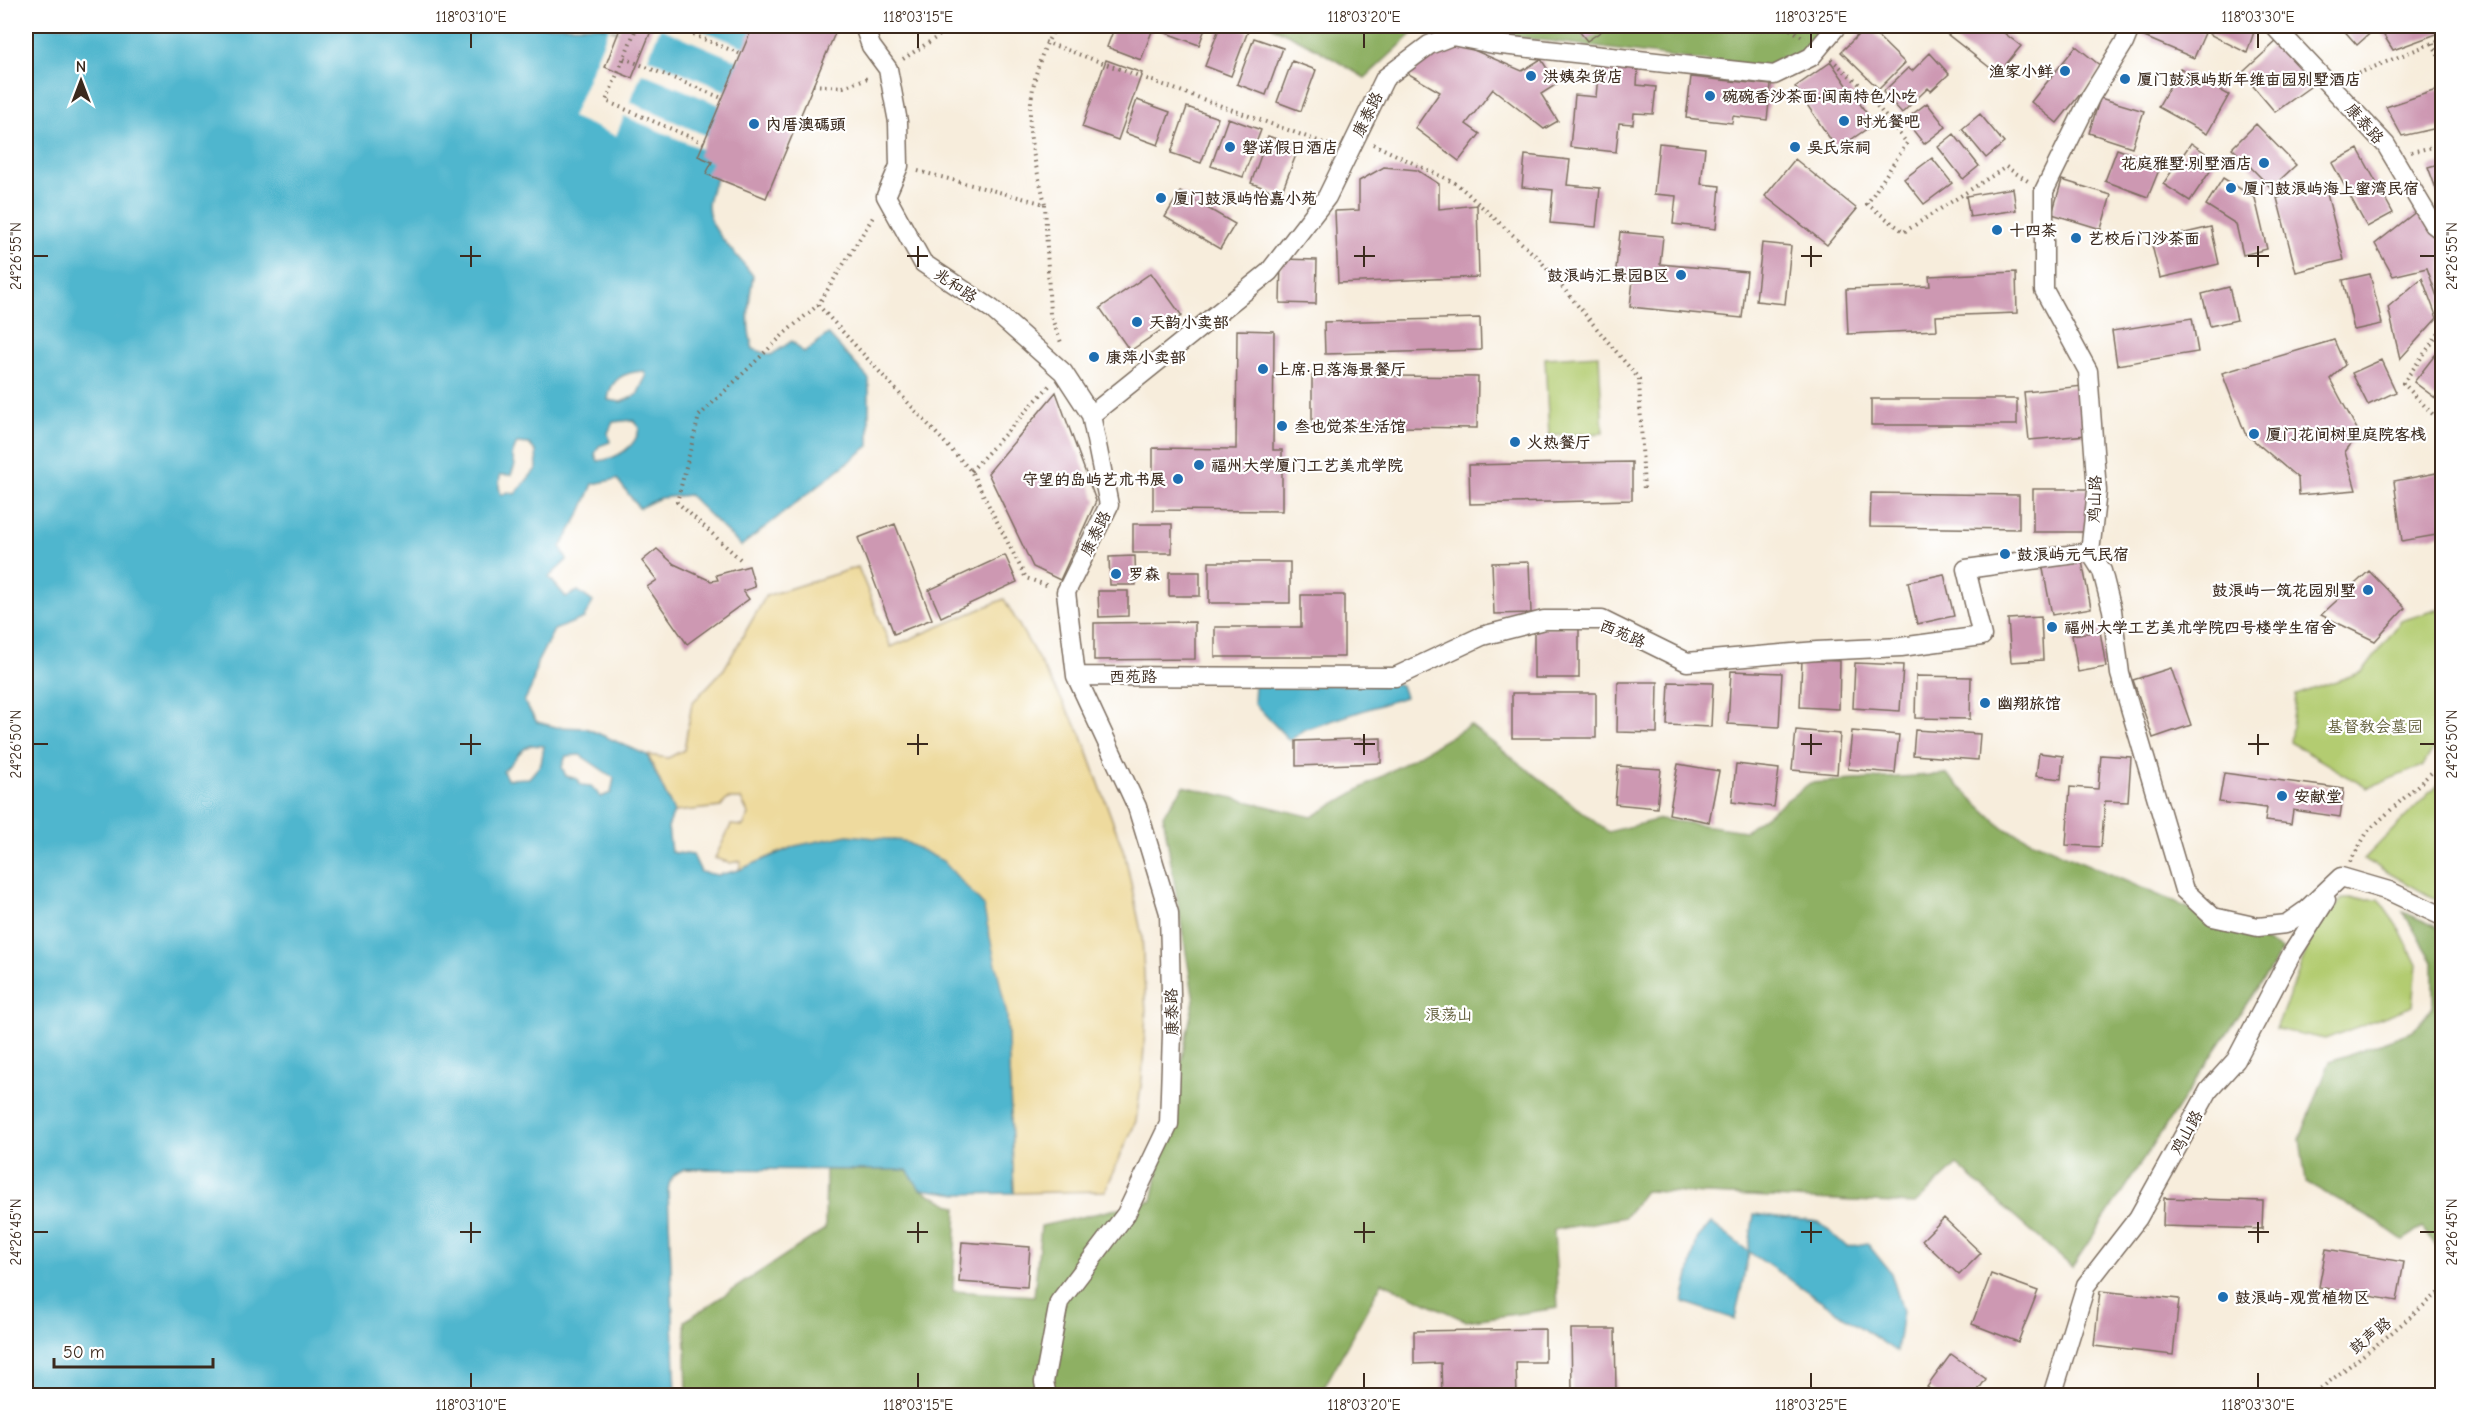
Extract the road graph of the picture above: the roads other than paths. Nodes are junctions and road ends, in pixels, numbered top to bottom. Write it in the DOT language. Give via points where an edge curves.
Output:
graph roads {
  1 [pos="864,26"];
  2 [pos="1837,26"];
  3 [pos="2131,26"];
  4 [pos="2274,26"];
  5 [pos="2442,231"];
  6 [pos="1090,416"];
  7 [pos="2090,552"];
  8 [pos="1076,676"];
  9 [pos="2341,877"];
  10 [pos="2442,916"];
  11 [pos="1047,1395"];
  12 [pos="2052,1395"];
  1 -- 6 [label="street, 兆和路" via="871,46 888,69 898,122 899,166 886,196 922,263 1065,363"];
  2 -- 6 [label="street, 康泰路" via="1810,57 1774,75 1493,44 1452,36 1429,45 1384,78 1327,197 1269,272"];
  3 -- 7 [label="street, 鸡山路" via="2044,191 2044,290 2088,371 2097,491"];
  4 -- 5 [label="street, 康泰路" via="2386,145 2433,224"];
  6 -- 8 [label="street, 康泰路" via="1110,505 1066,592"];
  7 -- 8 [label="street, 西苑路" via="1966,569 1982,636 1901,647 1687,662 1602,620 1544,620 1482,636 1395,677"];
  7 -- 9 [label="street" via="2102,571 2112,610 2120,674 2184,890 2213,917 2258,927 2286,924"];
  8 -- 11 [label="street, 康泰路" via="1137,807 1169,914 1169,1124 1126,1214 1059,1302 1044,1382"];
  9 -- 10 [label="street" via="2389,891"];
  9 -- 12 [label="street, 鸡山路" via="2291,955 2236,1060 2210,1090 2138,1218 2086,1285"];
}
